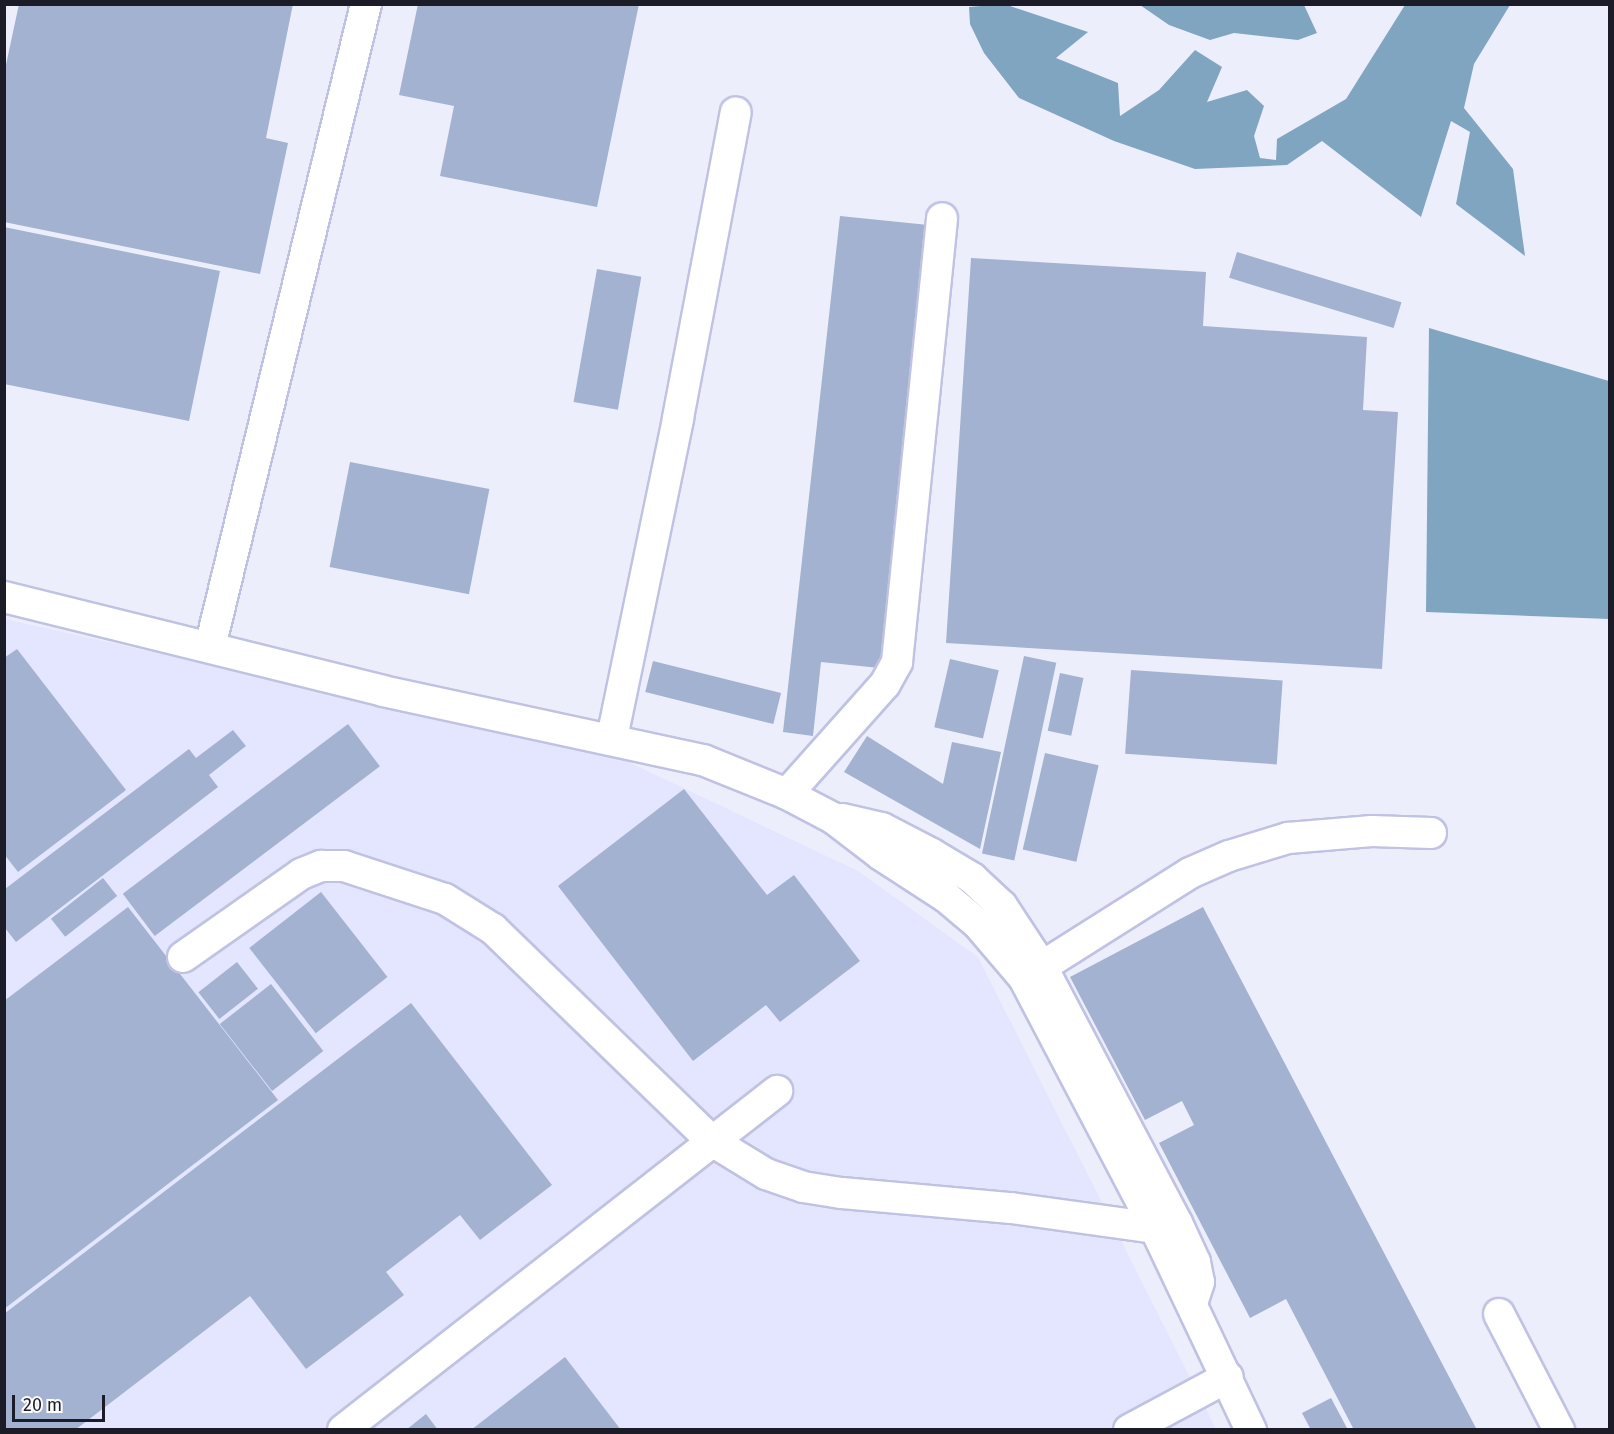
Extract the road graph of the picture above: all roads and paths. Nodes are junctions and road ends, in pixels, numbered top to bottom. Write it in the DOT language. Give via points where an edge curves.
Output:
graph roads {
  1 [pos="366,4"];
  2 [pos="736,112"];
  3 [pos="942,218"];
  4 [pos="4,597"];
  5 [pos="210,647"];
  6 [pos="612,738"];
  7 [pos="787,794"];
  8 [pos="1431,833"];
  9 [pos="183,957"];
  10 [pos="1033,973"];
  11 [pos="777,1091"];
  12 [pos="712,1142"];
  13 [pos="1155,1228"];
  14 [pos="1192,1304"];
  15 [pos="1499,1314"];
  16 [pos="1228,1377"];
  17 [pos="344,1430"];
  18 [pos="1129,1430"];
  19 [pos="1251,1430"];
  20 [pos="1559,1430"];
  1 -- 5 [label="lane"];
  2 -- 6 [label="lane"];
  3 -- 7 [label="lane" via="897,662 885,684"];
  4 -- 5 [label="lane"];
  5 -- 6 [label="lane" via="513,721"];
  6 -- 7 [label="lane" via="703,760"];
  7 -- 10 [label="lane" via="833,818 946,897"];
  8 -- 10 [label="lane" via="1372,831 1288,838 1228,856 1190,873"];
  9 -- 12 [label="lane" via="301,874 321,866 344,866 445,899 493,929"];
  10 -- 13 [label="lane"];
  10 -- 14 [label="lane" via="1195,1262 1198,1282"];
  11 -- 12 [label="lane"];
  12 -- 13 [label="lane" via="766,1174 802,1187"];
  12 -- 17 [label="lane"];
  13 -- 14 [label="lane"];
  14 -- 16 [label="lane"];
  15 -- 20 [label="lane"];
  16 -- 18 [label="lane"];
  16 -- 19 [label="lane"];
}
